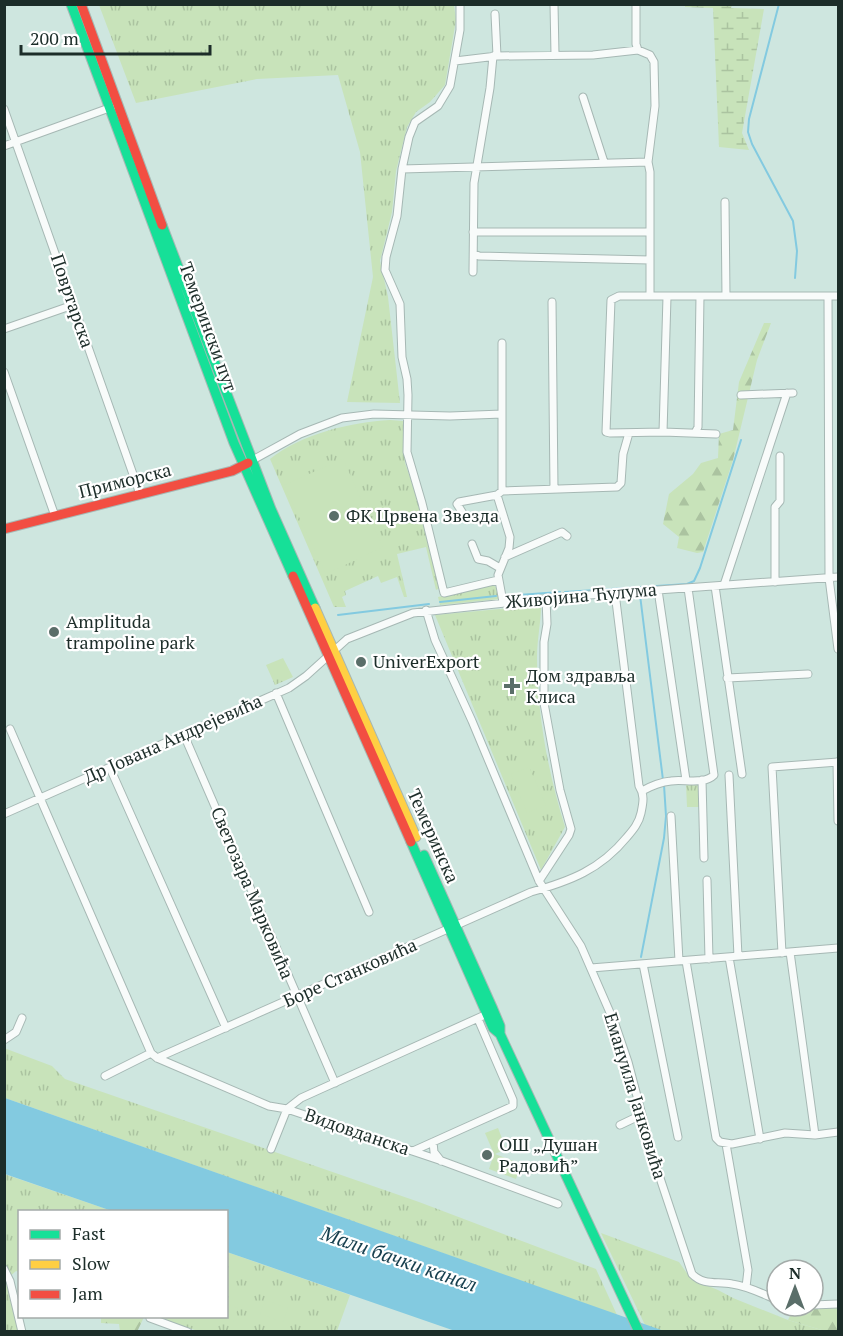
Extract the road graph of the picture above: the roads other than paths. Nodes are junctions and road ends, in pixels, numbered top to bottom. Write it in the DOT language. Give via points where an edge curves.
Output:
graph roads {
  1 [pos="72,4"];
  2 [pos="81,4"];
  3 [pos="460,4"];
  4 [pos="554,4"];
  5 [pos="636,4"];
  6 [pos="495,14"];
  7 [pos="638,50"];
  8 [pos="555,55"];
  9 [pos="495,56"];
  10 [pos="455,61"];
  11 [pos="583,97"];
  12 [pos="114,106"];
  13 [pos="4,109"];
  14 [pos="16,141"];
  15 [pos="4,146"];
  16 [pos="604,162"];
  17 [pos="648,162"];
  18 [pos="476,166"];
  19 [pos="402,169"];
  20 [pos="725,202"];
  21 [pos="473,232"];
  22 [pos="650,232"];
  23 [pos="474,254"];
  24 [pos="650,260"];
  25 [pos="473,272"];
  26 [pos="650,296"];
  27 [pos="700,296"];
  28 [pos="726,296"];
  29 [pos="828,296"];
  30 [pos="838,296"];
  31 [pos="667,297"];
  32 [pos="552,302"];
  33 [pos="73,305"];
  34 [pos="4,329"];
  35 [pos="502,343"];
  36 [pos="4,372"];
  37 [pos="741,394"];
  38 [pos="407,414"];
  39 [pos="502,414"];
  40 [pos="663,432"];
  41 [pos="629,433"];
  42 [pos="695,433"];
  43 [pos="716,434"];
  44 [pos="780,456"];
  45 [pos="247,463"];
  46 [pos="554,489"];
  47 [pos="499,493"];
  48 [pos="140,494"];
  49 [pos="464,514"];
  50 [pos="54,516"];
  51 [pos="4,529"];
  52 [pos="567,536"];
  53 [pos="472,544"];
  54 [pos="505,557"];
  55 [pos="500,568"];
  56 [pos="829,578"];
  57 [pos="838,578"];
  58 [pos="498,580"];
  59 [pos="775,582"];
  60 [pos="724,585"];
  61 [pos="715,586"];
  62 [pos="688,588"];
  63 [pos="658,590"];
  64 [pos="615,593"];
  65 [pos="546,598"];
  66 [pos="503,602"];
  67 [pos="426,610"];
  68 [pos="838,649"];
  69 [pos="330,653"];
  70 [pos="808,674"];
  71 [pos="727,678"];
  72 [pos="276,693"];
  73 [pos="10,729"];
  74 [pos="184,735"];
  75 [pos="838,762"];
  76 [pos="110,768"];
  77 [pos="742,774"];
  78 [pos="729,775"];
  79 [pos="686,780"];
  80 [pos="702,780"];
  81 [pos="642,790"];
  82 [pos="39,799"];
  83 [pos="4,814"];
  84 [pos="671,816"];
  85 [pos="838,821"];
  86 [pos="704,858"];
  87 [pos="707,880"];
  88 [pos="539,881"];
  89 [pos="543,888"];
  90 [pos="369,912"];
  91 [pos="452,929"];
  92 [pos="838,948"];
  93 [pos="786,953"];
  94 [pos="738,956"];
  95 [pos="729,957"];
  96 [pos="709,959"];
  97 [pos="683,961"];
  98 [pos="643,964"];
  99 [pos="591,968"];
  100 [pos="297,997"];
  101 [pos="482,1017"];
  102 [pos="22,1018"];
  103 [pos="226,1028"];
  104 [pos="500,1035"];
  105 [pos="4,1040"];
  106 [pos="154,1055"];
  107 [pos="105,1076"];
  108 [pos="335,1083"];
  109 [pos="287,1109"];
  110 [pos="641,1115"];
  111 [pos="620,1125"];
  112 [pos="838,1132"];
  113 [pos="815,1136"];
  114 [pos="678,1137"];
  115 [pos="760,1139"];
  116 [pos="433,1142"];
  117 [pos="723,1143"];
  118 [pos="271,1149"];
  119 [pos="413,1151"];
  120 [pos="442,1161"];
  121 [pos="558,1204"];
  122 [pos="4,1269"];
  123 [pos="746,1287"];
  124 [pos="765,1295"];
  125 [pos="18,1315"];
  126 [pos="150,1318"];
  127 [pos="188,1332"];
  128 [pos="639,1332"];
  1 -- 12 [label="main road, Темерински пут"];
  2 -- 12 [label="main road, Темерински пут"];
  3 -- 10 [label="street"];
  4 -- 8 [label="street"];
  5 -- 7 [label="street"];
  6 -- 9 [label="street"];
  7 -- 8 [label="street"];
  7 -- 17 [label="street" via="650,55 654,65"];
  8 -- 9 [label="street"];
  9 -- 10 [label="street"];
  9 -- 18 [label="street"];
  10 -- 19 [label="street" via="444,99 418,119 412,129"];
  11 -- 16 [label="street"];
  12 -- 14 [label="street"];
  12 -- 45 [label="main road, Темерински пут"];
  13 -- 14 [label="street, Повртарска"];
  14 -- 15 [label="street"];
  14 -- 33 [label="street, Повртарска"];
  16 -- 17 [label="street"];
  16 -- 18 [label="street"];
  17 -- 22 [label="street"];
  18 -- 19 [label="street"];
  18 -- 21 [label="street"];
  19 -- 38 [label="street" via="386,270 400,304"];
  20 -- 28 [label="street"];
  21 -- 22 [label="street"];
  21 -- 23 [label="street"];
  22 -- 24 [label="street"];
  23 -- 24 [label="street"];
  23 -- 25 [label="street"];
  24 -- 26 [label="street"];
  26 -- 31 [label="street"];
  26 -- 41 [label="street" via="619,296 611,303 605,428 610,434"];
  27 -- 28 [label="street"];
  27 -- 31 [label="street"];
  27 -- 42 [label="street"];
  28 -- 29 [label="street"];
  29 -- 30 [label="street"];
  29 -- 56 [label="street"];
  31 -- 40 [label="street"];
  32 -- 46 [label="street"];
  33 -- 34 [label="street"];
  33 -- 48 [label="street, Повртарска"];
  35 -- 39 [label="street"];
  36 -- 50 [label="street"];
  37 -- 60 [label="street" via="790,393"];
  38 -- 39 [label="street"];
  38 -- 45 [label="street" via="355,415 328,422"];
  38 -- 58 [label="street" via="408,459 444,593"];
  39 -- 47 [label="street"];
  40 -- 41 [label="street"];
  40 -- 42 [label="street"];
  41 -- 46 [label="street" via="619,486"];
  42 -- 43 [label="street"];
  44 -- 59 [label="street"];
  45 -- 48 [label="main road, Приморска" via="232,471"];
  45 -- 69 [label="main road, Темерински пут"];
  46 -- 47 [label="street"];
  47 -- 49 [label="street" via="459,502"];
  47 -- 54 [label="street" via="509,532"];
  48 -- 50 [label="main road, Приморска"];
  50 -- 51 [label="main road, Приморска"];
  52 -- 54 [label="street" via="562,532"];
  53 -- 55 [label="street" via="478,559"];
  54 -- 55 [label="street"];
  55 -- 58 [label="street"];
  56 -- 57 [label="street, Живојина Ћулума"];
  56 -- 59 [label="street, Живојина Ћулума"];
  56 -- 68 [label="street"];
  58 -- 66 [label="street"];
  59 -- 60 [label="street, Живојина Ћулума"];
  60 -- 61 [label="street, Живојина Ћулума"];
  61 -- 62 [label="street, Живојина Ћулума"];
  61 -- 71 [label="street"];
  62 -- 63 [label="street, Живојина Ћулума"];
  62 -- 80 [label="street" via="715,771 714,777"];
  63 -- 64 [label="street, Живојина Ћулума"];
  63 -- 79 [label="street"];
  64 -- 65 [label="street, Живојина Ћулума"];
  64 -- 81 [label="street, Боре Станковића"];
  65 -- 66 [label="street, Живојина Ћулума"];
  65 -- 88 [label="street" via="544,703 571,829"];
  66 -- 67 [label="street, Живојина Ћулума"];
  67 -- 69 [label="street, Живојина Ћулума" via="355,635"];
  67 -- 88 [label="street, Емануила Јанковића" via="435,641"];
  69 -- 72 [label="street, Др Јована Андрејевића" via="299,681"];
  69 -- 91 [label="main road, Темеринска"];
  70 -- 71 [label="street"];
  71 -- 77 [label="street"];
  72 -- 74 [label="street, Др Јована Андрејевића"];
  72 -- 90 [label="street"];
  73 -- 82 [label="street"];
  74 -- 76 [label="street, Др Јована Андрејевића"];
  74 -- 100 [label="street, Светозара Марковића"];
  75 -- 85 [label="street"];
  75 -- 93 [label="street" via="772,767"];
  76 -- 82 [label="street, Др Јована Андрејевића"];
  76 -- 103 [label="street"];
  78 -- 94 [label="street"];
  79 -- 80 [label="street"];
  79 -- 81 [label="street" via="659,783"];
  80 -- 86 [label="street"];
  81 -- 89 [label="street, Боре Станковића" via="639,820 614,853 586,872"];
  82 -- 83 [label="street, Др Јована Андрејевића"];
  82 -- 106 [label="street"];
  84 -- 97 [label="street"];
  87 -- 96 [label="street"];
  88 -- 89 [label="street, Емануила Јанковића"];
  89 -- 91 [label="street, Боре Станковића"];
  89 -- 99 [label="street, Емануила Јанковића" via="572,930"];
  91 -- 100 [label="street, Боре Станковића"];
  91 -- 101 [label="main road, Темеринска"];
  91 -- 104 [label="main road, Темеринска" via="492,1007"];
  92 -- 93 [label="street"];
  93 -- 94 [label="street"];
  93 -- 113 [label="street"];
  94 -- 95 [label="street"];
  95 -- 96 [label="street"];
  95 -- 115 [label="street"];
  96 -- 97 [label="street"];
  97 -- 98 [label="street"];
  97 -- 117 [label="street" via="715,1133"];
  98 -- 99 [label="street"];
  98 -- 114 [label="street"];
  99 -- 110 [label="street, Емануила Јанковића" via="619,1034"];
  100 -- 103 [label="street, Боре Станковића"];
  100 -- 108 [label="street, Светозара Марковића"];
  101 -- 104 [label="main road, Темеринска"];
  101 -- 108 [label="street"];
  101 -- 116 [label="street" via="513,1106"];
  102 -- 105 [label="street" via="15,1032"];
  103 -- 106 [label="street, Боре Станковића"];
  104 -- 128 [label="main road, Темеринска"];
  106 -- 107 [label="street, Боре Станковића"];
  106 -- 109 [label="street, Видовданска" via="269,1106"];
  108 -- 109 [label="street" via="301,1098"];
  109 -- 118 [label="street"];
  109 -- 119 [label="street, Видовданска"];
  110 -- 111 [label="street"];
  110 -- 123 [label="street, Емануила Јанковића" via="692,1274 708,1283"];
  112 -- 113 [label="street"];
  113 -- 115 [label="street" via="785,1133"];
  115 -- 117 [label="street"];
  116 -- 119 [label="street"];
  116 -- 120 [label="street" via="434,1152"];
  117 -- 123 [label="street" via="748,1270"];
  119 -- 120 [label="street, Видовданска"];
  120 -- 121 [label="street, Видовданска"];
  122 -- 125 [label="street"];
  123 -- 124 [label="street, Емануила Јанковића"];
  126 -- 127 [label="street"];
}
